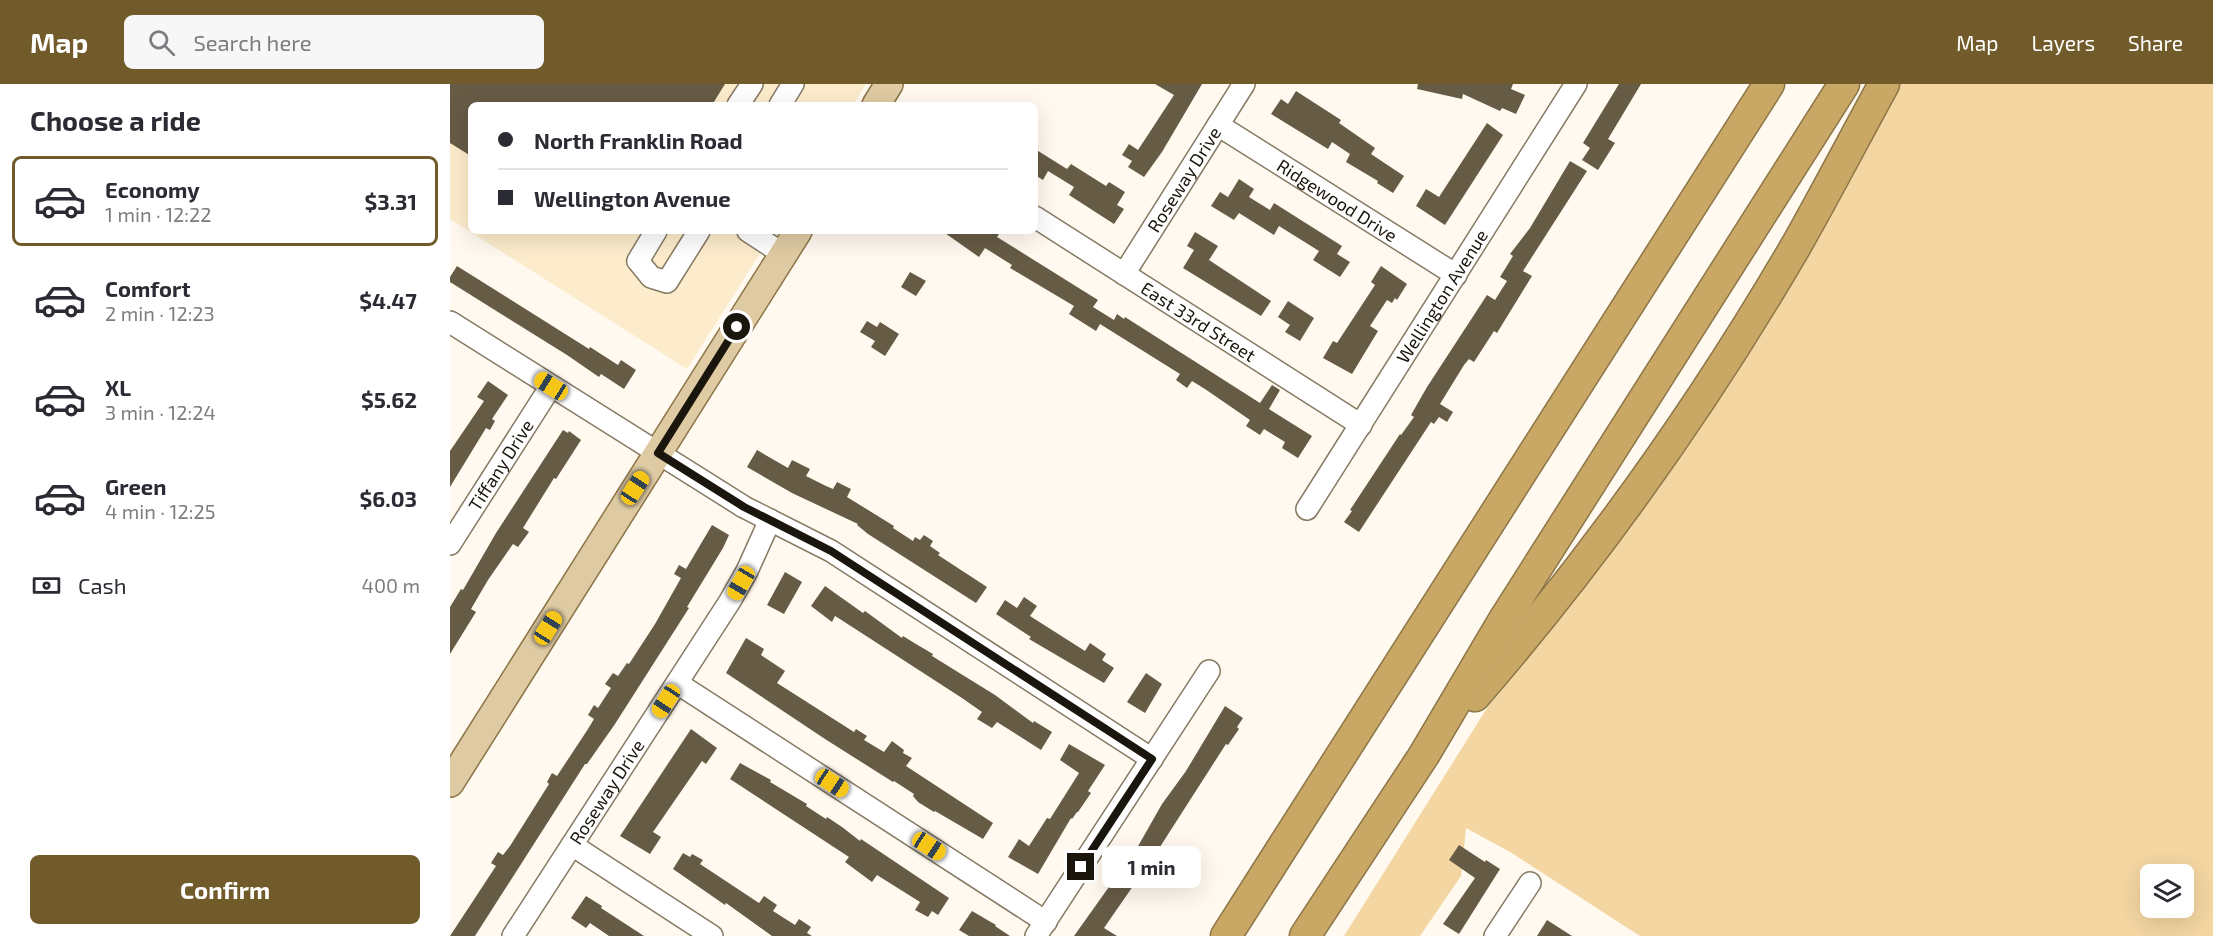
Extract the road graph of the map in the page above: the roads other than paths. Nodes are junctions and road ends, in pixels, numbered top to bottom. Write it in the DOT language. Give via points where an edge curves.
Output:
graph roads {
  1 [pos="752,84"];
  2 [pos="793,84"];
  3 [pos="890,84"];
  4 [pos="1244,84"];
  5 [pos="1769,84"];
  6 [pos="1844,84"];
  7 [pos="1884,84"];
  8 [pos="1574,85"];
  9 [pos="740,102"];
  10 [pos="782,102"];
  11 [pos="878,102"];
  12 [pos="1218,125"];
  13 [pos="1038,219"];
  14 [pos="654,234"];
  15 [pos="697,234"];
  16 [pos="753,234"];
  17 [pos="796,234"];
  18 [pos="783,254"];
  19 [pos="1124,274"];
  20 [pos="1456,275"];
  21 [pos="450,322"];
  22 [pos="551,386"];
  23 [pos="1361,425"];
  24 [pos="658,453"];
  25 [pos="1307,509"];
  26 [pos="770,520"];
  27 [pos="450,544"];
  28 [pos="1209,671"];
  29 [pos="677,683"];
  30 [pos="1424,755"];
  31 [pos="1152,759"];
  32 [pos="450,783"];
  33 [pos="572,845"];
  34 [pos="1530,883"];
  35 [pos="1041,929"];
  36 [pos="513,936"];
  37 [pos="712,936"];
  38 [pos="1227,936"];
  39 [pos="1305,936"];
  40 [pos="1495,936"];
  1 -- 9 [label="street"];
  2 -- 10 [label="street"];
  3 -- 11 [label="main road"];
  4 -- 12 [label="street, Roseway Drive"];
  5 -- 38 [label="highway"];
  6 -- 30 [label="highway" via="1505,618"];
  7 -- 30 [label="highway" via="1797,243 1658,463 1529,634"];
  8 -- 20 [label="street, Wellington Avenue"];
  12 -- 19 [label="street, Roseway Drive"];
  12 -- 20 [label="street, Ridgewood Drive"];
  13 -- 19 [label="street, East 33rd Street"];
  14 -- 15 [label="street" via="638,261 651,277 667,282"];
  16 -- 18 [label="street"];
  17 -- 18 [label="main road"];
  18 -- 24 [label="main road"];
  19 -- 23 [label="street, East 33rd Street"];
  20 -- 23 [label="street, Wellington Avenue"];
  21 -- 22 [label="street"];
  22 -- 24 [label="street"];
  22 -- 27 [label="street, Tiffany Drive"];
  23 -- 25 [label="street, Wellington Avenue"];
  24 -- 26 [label="street"];
  24 -- 32 [label="main road"];
  26 -- 29 [label="street, Roseway Drive" via="741,583"];
  26 -- 31 [label="street" via="831,551"];
  28 -- 31 [label="street"];
  29 -- 33 [label="street, Roseway Drive"];
  29 -- 35 [label="street"];
  30 -- 39 [label="highway"];
  31 -- 35 [label="street"];
  33 -- 36 [label="street, Roseway Drive"];
  33 -- 37 [label="street"];
  34 -- 40 [label="street"];
}
